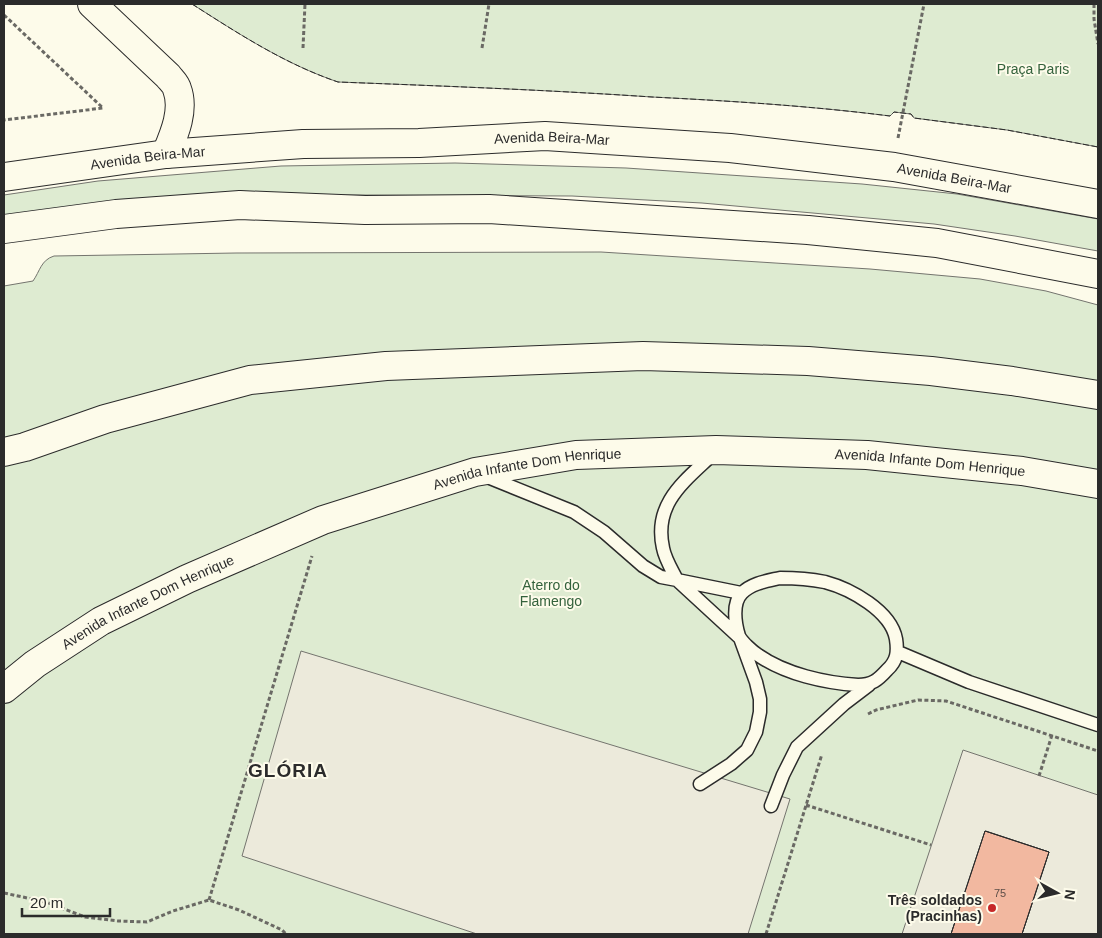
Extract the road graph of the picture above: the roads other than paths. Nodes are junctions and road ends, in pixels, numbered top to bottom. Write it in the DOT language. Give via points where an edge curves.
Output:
graph roads {
  1 [pos="92,4"];
  2 [pos="166,154"];
  3 [pos="4,177"];
  4 [pos="1098,204"];
  5 [pos="4,229"];
  6 [pos="1098,274"];
  7 [pos="1098,395"];
  8 [pos="716,450"];
  9 [pos="11,453"];
  10 [pos="475,472"];
  11 [pos="1098,484"];
  12 [pos="677,580"];
  13 [pos="741,593"];
  14 [pos="740,638"];
  15 [pos="898,652"];
  16 [pos="35,664"];
  17 [pos="4,670"];
  18 [pos="869,685"];
  19 [pos="4,689"];
  20 [pos="1098,726"];
  21 [pos="700,784"];
  22 [pos="771,806"];
  1 -- 2 [label="main road" via="168,76 177,89 180,107 176,130"];
  2 -- 3 [label="main road, Avenida Beira-Mar"];
  2 -- 4 [label="main road, Avenida Beira-Mar" via="303,144 420,143 545,136 730,148 894,168"];
  5 -- 6 [label="main road" via="116,214 240,205 365,210 490,209 808,230 927,242"];
  7 -- 9 [label="main road" via="931,371 808,361 643,356 405,365 250,380 105,419"];
  8 -- 10 [label="main road, Avenida Infante Dom Henrique" via="576,455"];
  8 -- 11 [label="main road, Avenida Infante Dom Henrique" via="866,455 1022,471"];
  8 -- 12 [label="lane" via="673,493 665,508 661,529 663,548"];
  10 -- 12 [label="lane" via="574,512 604,532 643,566 661,577"];
  10 -- 16 [label="main road, Avenida Infante Dom Henrique" via="323,520 187,579 100,621"];
  12 -- 13 [label="lane"];
  12 -- 14 [label="lane"];
  13 -- 14 [label="lane" via="735,608"];
  13 -- 15 [label="lane" via="759,582 780,578 801,578 849,591 883,615 895,634"];
  14 -- 18 [label="lane" via="757,655 808,678"];
  14 -- 21 [label="lane" via="760,699 756,732 747,750"];
  15 -- 18 [label="lane" via="893,664"];
  15 -- 20 [label="lane" via="969,682"];
  16 -- 17 [label="main road"];
  16 -- 19 [label="main road, Avenida Infante Dom Henrique"];
  18 -- 22 [label="lane" via="797,747"];
}
